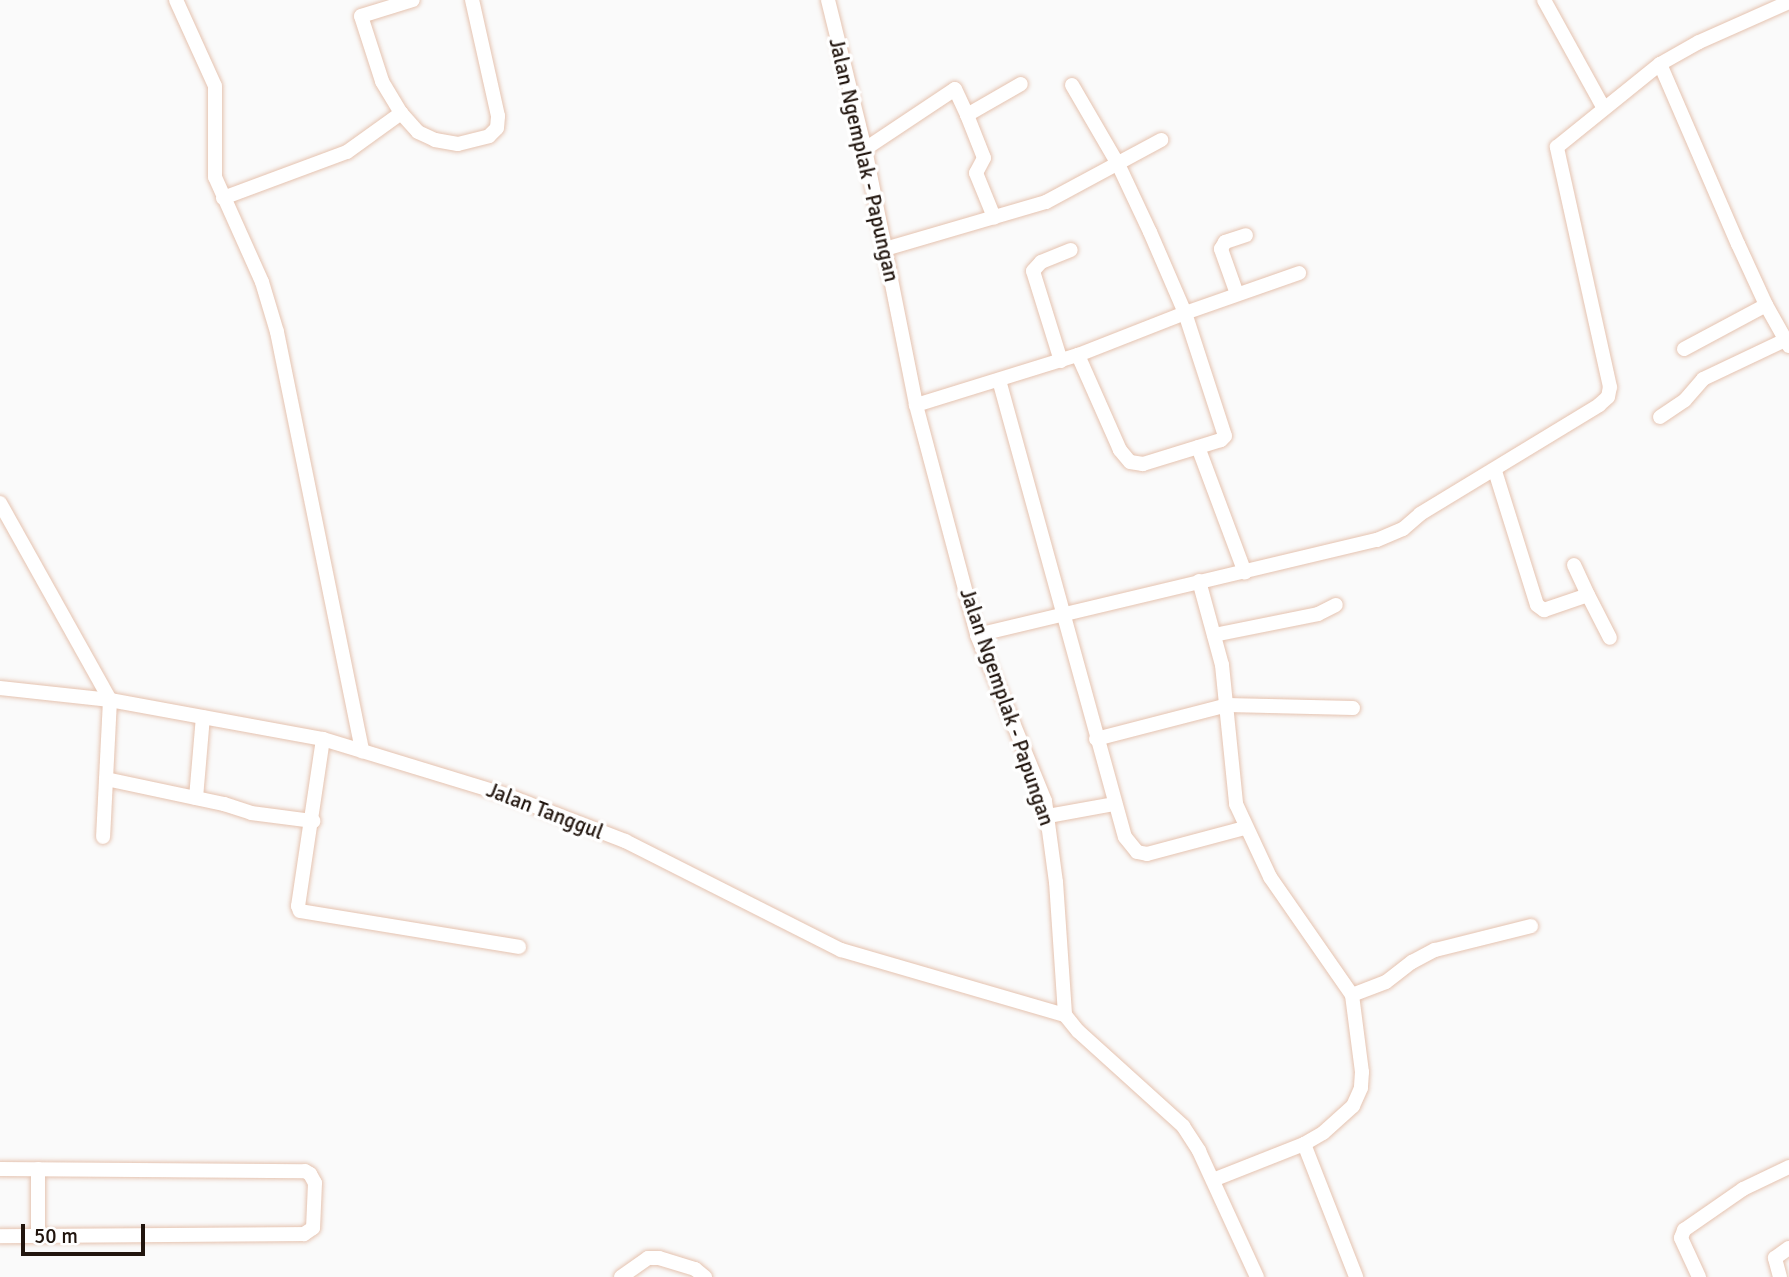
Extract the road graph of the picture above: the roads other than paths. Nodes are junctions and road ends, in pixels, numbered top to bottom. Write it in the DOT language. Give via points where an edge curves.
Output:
graph roads {
  1 [pos="176,0"];
  2 [pos="358,0"];
  3 [pos="413,0"];
  4 [pos="472,0"];
  5 [pos="828,0"];
  6 [pos="1544,0"];
  7 [pos="1789,2"];
  8 [pos="361,16"];
  9 [pos="1660,64"];
  10 [pos="1021,84"];
  11 [pos="1072,85"];
  12 [pos="1603,107"];
  13 [pos="401,113"];
  14 [pos="967,115"];
  15 [pos="1161,140"];
  16 [pos="865,149"];
  17 [pos="1118,164"];
  18 [pos="223,198"];
  19 [pos="994,217"];
  20 [pos="1246,235"];
  21 [pos="885,249"];
  22 [pos="1070,250"];
  23 [pos="1299,273"];
  24 [pos="1237,294"];
  25 [pos="1766,305"];
  26 [pos="1185,313"];
  27 [pos="1787,343"];
  28 [pos="1684,349"];
  29 [pos="1078,355"];
  30 [pos="1061,361"];
  31 [pos="999,380"];
  32 [pos="916,405"];
  33 [pos="1660,417"];
  34 [pos="1198,447"];
  35 [pos="1495,471"];
  36 [pos="0,503"];
  37 [pos="1574,565"];
  38 [pos="1244,573"];
  39 [pos="1199,581"];
  40 [pos="1588,595"];
  41 [pos="1336,605"];
  42 [pos="1061,614"];
  43 [pos="977,635"];
  44 [pos="1214,635"];
  45 [pos="1610,638"];
  46 [pos="0,688"];
  47 [pos="110,700"];
  48 [pos="1227,705"];
  49 [pos="1353,708"];
  50 [pos="203,717"];
  51 [pos="323,739"];
  52 [pos="1096,739"];
  53 [pos="362,751"];
  54 [pos="106,779"];
  55 [pos="196,798"];
  56 [pos="1115,804"];
  57 [pos="1048,816"];
  58 [pos="313,821"];
  59 [pos="1245,828"];
  60 [pos="103,837"];
  61 [pos="1531,926"];
  62 [pos="519,947"];
  63 [pos="1352,995"];
  64 [pos="1065,1015"];
  65 [pos="1304,1144"];
  66 [pos="1789,1167"];
  67 [pos="0,1169"];
  68 [pos="38,1169"];
  69 [pos="1213,1180"];
  70 [pos="38,1235"];
  71 [pos="0,1236"];
  72 [pos="1789,1248"];
  73 [pos="621,1277"];
  74 [pos="705,1277"];
  75 [pos="1257,1277"];
  76 [pos="1356,1277"];
  77 [pos="1699,1277"];
  78 [pos="1780,1277"];
  1 -- 18 [label="street" via="215,86 213,165"];
  2 -- 8 [label="street"];
  3 -- 8 [label="street"];
  4 -- 13 [label="street" via="497,128 476,142 435,141 418,132"];
  5 -- 16 [label="street, Jalan Ngemplak - Papungan"];
  6 -- 12 [label="street"];
  7 -- 9 [label="street"];
  8 -- 13 [label="street" via="382,80"];
  9 -- 12 [label="street"];
  9 -- 25 [label="street"];
  10 -- 14 [label="street"];
  11 -- 17 [label="street"];
  12 -- 35 [label="street" via="1556,150 1610,387 1608,397"];
  13 -- 18 [label="street" via="347,152"];
  14 -- 16 [label="street" via="955,89"];
  14 -- 19 [label="street" via="984,158 976,173"];
  15 -- 17 [label="street"];
  16 -- 21 [label="street, Jalan Ngemplak - Papungan"];
  17 -- 19 [label="street" via="1059,197"];
  17 -- 26 [label="street"];
  18 -- 53 [label="street" via="261,282 276,332"];
  19 -- 21 [label="street"];
  20 -- 24 [label="street" via="1221,249"];
  21 -- 32 [label="street, Jalan Ngemplak - Papungan"];
  22 -- 30 [label="street" via="1041,262 1033,271"];
  23 -- 24 [label="street"];
  24 -- 26 [label="street"];
  25 -- 27 [label="street"];
  25 -- 28 [label="street"];
  26 -- 29 [label="street"];
  26 -- 34 [label="street" via="1225,436"];
  27 -- 33 [label="street" via="1703,379 1685,400"];
  29 -- 30 [label="street"];
  29 -- 34 [label="street" via="1120,450 1130,462 1143,464"];
  30 -- 31 [label="street"];
  31 -- 32 [label="street"];
  31 -- 42 [label="street"];
  32 -- 43 [label="street, Jalan Ngemplak - Papungan"];
  34 -- 38 [label="street"];
  35 -- 38 [label="street" via="1377,540"];
  35 -- 40 [label="street" via="1537,605 1544,610"];
  36 -- 47 [label="street"];
  37 -- 40 [label="street"];
  38 -- 39 [label="street"];
  39 -- 42 [label="street"];
  39 -- 44 [label="street"];
  40 -- 45 [label="street"];
  41 -- 44 [label="street" via="1318,614"];
  42 -- 43 [label="street"];
  42 -- 52 [label="street"];
  43 -- 57 [label="street, Jalan Ngemplak - Papungan"];
  44 -- 48 [label="street"];
  46 -- 47 [label="street, Jalan Tanggul"];
  47 -- 50 [label="street, Jalan Tanggul"];
  47 -- 54 [label="street"];
  48 -- 49 [label="street"];
  48 -- 52 [label="street"];
  48 -- 59 [label="street" via="1236,804"];
  50 -- 51 [label="street, Jalan Tanggul"];
  50 -- 55 [label="street"];
  51 -- 53 [label="street, Jalan Tanggul"];
  51 -- 58 [label="street"];
  52 -- 56 [label="street"];
  53 -- 64 [label="street, Jalan Tanggul" via="506,794 625,841 841,950"];
  54 -- 55 [label="street"];
  54 -- 60 [label="street"];
  55 -- 58 [label="street" via="251,813"];
  56 -- 57 [label="street"];
  56 -- 59 [label="street" via="1125,837 1137,852 1147,854"];
  57 -- 64 [label="street, Jalan Ngemplak - Papungan"];
  58 -- 62 [label="street" via="298,906 302,913"];
  59 -- 63 [label="street" via="1270,877"];
  61 -- 63 [label="street" via="1436,950 1386,982"];
  63 -- 65 [label="street" via="1361,1088 1343,1116"];
  64 -- 69 [label="street" via="1183,1126"];
  65 -- 69 [label="street"];
  65 -- 76 [label="street"];
  66 -- 77 [label="street" via="1743,1189 1684,1230 1681,1238"];
  67 -- 68 [label="street"];
  68 -- 70 [label="street"];
  68 -- 70 [label="street" via="305,1171 315,1183 315,1220 310,1233 304,1234"];
  69 -- 75 [label="street"];
  70 -- 71 [label="street"];
  72 -- 78 [label="street" via="1775,1258"];
  73 -- 74 [label="street" via="648,1258 695,1269"];
}
